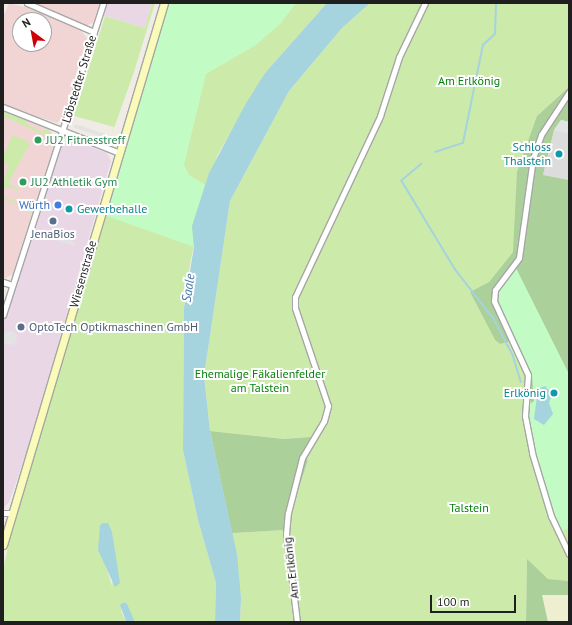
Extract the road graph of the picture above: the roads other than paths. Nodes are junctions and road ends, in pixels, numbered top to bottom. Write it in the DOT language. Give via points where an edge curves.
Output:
graph roads {
  1 [pos="27,3"];
  2 [pos="102,3"];
  3 [pos="164,3"];
  4 [pos="424,3"];
  5 [pos="94,32"];
  6 [pos="569,92"];
  7 [pos="3,107"];
  8 [pos="63,132"];
  9 [pos="117,152"];
  10 [pos="3,282"];
  11 [pos="12,285"];
  12 [pos="3,315"];
  13 [pos="7,513"];
  14 [pos="3,545"];
  15 [pos="569,554"];
  16 [pos="298,622"];
  1 -- 5 [label="street"];
  2 -- 5 [label="street, Löbstedter Straße"];
  3 -- 9 [label="street, Wiesenstraße"];
  4 -- 16 [label="street, Am Erlkönig" via="399,57 380,116 296,297 295,308 328,406 324,421 302,458 288,513 286,534"];
  5 -- 8 [label="street, Löbstedter Straße"];
  6 -- 15 [label="street" via="541,135 532,158 519,258 495,290 494,301 528,375 525,416 532,453 552,516"];
  7 -- 8 [label="street"];
  8 -- 9 [label="street"];
  8 -- 11 [label="street, Löbstedter Straße"];
  9 -- 13 [label="street, Wiesenstraße"];
  10 -- 11 [label="street"];
  11 -- 12 [label="street, Löbstedter Straße"];
  13 -- 14 [label="street, Wiesenstraße"];
}
